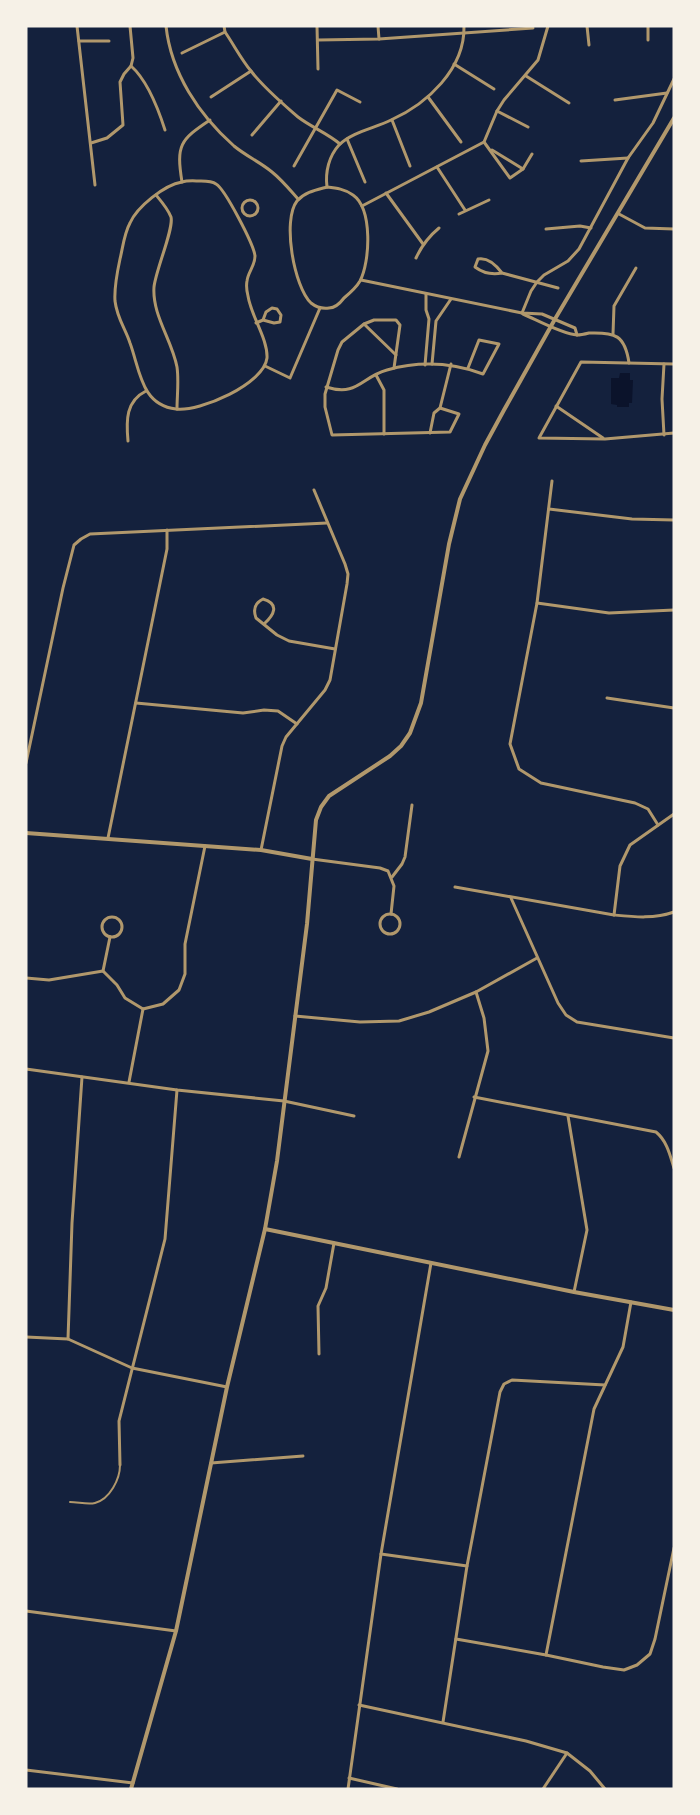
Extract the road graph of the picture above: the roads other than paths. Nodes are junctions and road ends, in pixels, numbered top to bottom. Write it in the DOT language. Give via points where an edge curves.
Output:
graph roads {
  1 [pos="77,26"];
  2 [pos="130,26"];
  3 [pos="166,26"];
  4 [pos="224,26"];
  5 [pos="317,26"];
  6 [pos="378,26"];
  7 [pos="464,26"];
  8 [pos="548,26"];
  9 [pos="588,26"];
  10 [pos="648,26"];
  11 [pos="533,28"];
  12 [pos="225,32"];
  13 [pos="464,33"];
  14 [pos="379,39"];
  15 [pos="318,40"];
  16 [pos="648,40"];
  17 [pos="79,41"];
  18 [pos="108,41"];
  19 [pos="588,45"];
  20 [pos="182,53"];
  21 [pos="454,64"];
  22 [pos="131,66"];
  23 [pos="318,69"];
  24 [pos="251,71"];
  25 [pos="526,76"];
  26 [pos="674,80"];
  27 [pos="494,89"];
  28 [pos="668,92"];
  29 [pos="211,97"];
  30 [pos="428,97"];
  31 [pos="614,100"];
  32 [pos="281,101"];
  33 [pos="360,102"];
  34 [pos="569,103"];
  35 [pos="497,111"];
  36 [pos="674,118"];
  37 [pos="210,120"];
  38 [pos="392,120"];
  39 [pos="528,127"];
  40 [pos="315,129"];
  41 [pos="165,130"];
  42 [pos="252,135"];
  43 [pos="347,139"];
  44 [pos="461,142"];
  45 [pos="484,142"];
  46 [pos="91,143"];
  47 [pos="340,144"];
  48 [pos="489,148"];
  49 [pos="532,154"];
  50 [pos="628,158"];
  51 [pos="581,161"];
  52 [pos="294,166"];
  53 [pos="410,166"];
  54 [pos="437,167"];
  55 [pos="523,169"];
  56 [pos="182,182"];
  57 [pos="366,182"];
  58 [pos="95,185"];
  59 [pos="327,187"];
  60 [pos="386,193"];
  61 [pos="156,195"];
  62 [pos="298,199"];
  63 [pos="489,200"];
  64 [pos="362,206"];
  65 [pos="465,210"];
  66 [pos="243,212"];
  67 [pos="459,214"];
  68 [pos="619,214"];
  69 [pos="237,216"];
  70 [pos="439,228"];
  71 [pos="591,228"];
  72 [pos="546,229"];
  73 [pos="674,229"];
  74 [pos="423,244"];
  75 [pos="416,258"];
  76 [pos="636,268"];
  77 [pos="502,272"];
  78 [pos="361,280"];
  79 [pos="537,282"];
  80 [pos="558,288"];
  81 [pos="426,294"];
  82 [pos="452,299"];
  83 [pos="320,308"];
  84 [pos="522,313"];
  85 [pos="555,319"];
  86 [pos="263,320"];
  87 [pos="256,323"];
  88 [pos="364,324"];
  89 [pos="552,326"];
  90 [pos="613,334"];
  91 [pos="577,335"];
  92 [pos="396,355"];
  93 [pos="629,362"];
  94 [pos="425,364"];
  95 [pos="432,364"];
  96 [pos="451,364"];
  97 [pos="664,364"];
  98 [pos="674,364"];
  99 [pos="265,366"];
  100 [pos="394,368"];
  101 [pos="468,368"];
  102 [pos="376,374"];
  103 [pos="326,387"];
  104 [pos="146,391"];
  105 [pos="556,406"];
  106 [pos="440,408"];
  107 [pos="177,409"];
  108 [pos="430,433"];
  109 [pos="674,433"];
  110 [pos="384,434"];
  111 [pos="664,435"];
  112 [pos="605,439"];
  113 [pos="128,441"];
  114 [pos="552,481"];
  115 [pos="314,490"];
  116 [pos="549,509"];
  117 [pos="674,520"];
  118 [pos="327,523"];
  119 [pos="167,530"];
  120 [pos="537,604"];
  121 [pos="674,610"];
  122 [pos="264,624"];
  123 [pos="336,649"];
  124 [pos="607,698"];
  125 [pos="136,703"];
  126 [pos="674,708"];
  127 [pos="297,724"];
  128 [pos="26,763"];
  129 [pos="412,805"];
  130 [pos="674,814"];
  131 [pos="658,825"];
  132 [pos="26,833"];
  133 [pos="108,838"];
  134 [pos="205,846"];
  135 [pos="261,850"];
  136 [pos="312,859"];
  137 [pos="392,877"];
  138 [pos="455,887"];
  139 [pos="511,898"];
  140 [pos="674,912"];
  141 [pos="391,914"];
  142 [pos="614,915"];
  143 [pos="110,937"];
  144 [pos="537,958"];
  145 [pos="103,971"];
  146 [pos="26,978"];
  147 [pos="476,992"];
  148 [pos="143,1009"];
  149 [pos="295,1016"];
  150 [pos="674,1038"];
  151 [pos="26,1069"];
  152 [pos="82,1077"];
  153 [pos="129,1082"];
  154 [pos="177,1090"];
  155 [pos="474,1097"];
  156 [pos="284,1101"];
  157 [pos="354,1116"];
  158 [pos="568,1116"];
  159 [pos="459,1157"];
  160 [pos="674,1168"];
  161 [pos="265,1229"];
  162 [pos="334,1243"];
  163 [pos="431,1262"];
  164 [pos="574,1292"];
  165 [pos="631,1301"];
  166 [pos="674,1310"];
  167 [pos="26,1337"];
  168 [pos="68,1338"];
  169 [pos="319,1354"];
  170 [pos="132,1368"];
  171 [pos="605,1385"];
  172 [pos="227,1387"];
  173 [pos="303,1456"];
  174 [pos="211,1463"];
  175 [pos="120,1465"];
  176 [pos="70,1502"];
  177 [pos="674,1548"];
  178 [pos="381,1554"];
  179 [pos="467,1566"];
  180 [pos="26,1611"];
  181 [pos="176,1630"];
  182 [pos="456,1639"];
  183 [pos="546,1655"];
  184 [pos="359,1705"];
  185 [pos="443,1722"];
  186 [pos="567,1753"];
  187 [pos="26,1770"];
  188 [pos="349,1778"];
  189 [pos="132,1783"];
  190 [pos="131,1789"];
  191 [pos="348,1789"];
  192 [pos="397,1789"];
  193 [pos="543,1789"];
  194 [pos="605,1789"];
  1 -- 17 [label="street"];
  2 -- 22 [label="street"];
  3 -- 37 [label="street" via="171,57 178,75"];
  4 -- 12 [label="street"];
  5 -- 15 [label="street"];
  6 -- 14 [label="street"];
  7 -- 13 [label="street"];
  8 -- 25 [label="street" via="538,60"];
  9 -- 19 [label="street"];
  10 -- 16 [label="street"];
  11 -- 13 [label="street"];
  12 -- 20 [label="street"];
  12 -- 24 [label="street"];
  13 -- 14 [label="street"];
  13 -- 21 [label="street"];
  14 -- 15 [label="street"];
  15 -- 23 [label="street"];
  17 -- 18 [label="street"];
  17 -- 46 [label="street"];
  21 -- 27 [label="street"];
  21 -- 30 [label="street"];
  22 -- 41 [label="street" via="143,80"];
  22 -- 46 [label="street" via="120,82 123,125 107,138"];
  24 -- 29 [label="street"];
  24 -- 32 [label="street"];
  25 -- 34 [label="street"];
  25 -- 35 [label="street"];
  26 -- 28 [label="street"];
  28 -- 31 [label="street"];
  28 -- 50 [label="street" via="653,123"];
  30 -- 38 [label="street"];
  30 -- 44 [label="street"];
  32 -- 40 [label="street"];
  32 -- 42 [label="street"];
  33 -- 40 [label="street" via="337,90"];
  35 -- 39 [label="street"];
  35 -- 45 [label="street"];
  36 -- 68 [label="street"];
  37 -- 56 [label="street" via="183,142 179,153"];
  37 -- 62 [label="street" via="236,147 277,176"];
  38 -- 43 [label="street"];
  38 -- 53 [label="street"];
  40 -- 47 [label="street"];
  40 -- 52 [label="street"];
  43 -- 47 [label="street"];
  43 -- 57 [label="street"];
  45 -- 48 [label="street"];
  45 -- 54 [label="street"];
  46 -- 58 [label="street"];
  47 -- 59 [label="street" via="327,168"];
  48 -- 55 [label="street"];
  48 -- 55 [label="street" via="510,178"];
  49 -- 55 [label="street"];
  50 -- 51 [label="street"];
  50 -- 71 [label="street"];
  54 -- 60 [label="street"];
  54 -- 65 [label="street"];
  56 -- 61 [label="street"];
  56 -- 69 [label="street" via="201,181 217,185"];
  59 -- 62 [label="street" via="310,191"];
  59 -- 64 [label="street" via="346,190"];
  60 -- 64 [label="street"];
  60 -- 74 [label="street"];
  61 -- 104 [label="street" via="130,221 116,280 119,320"];
  61 -- 107 [label="street" via="171,217 171,228 154,286 155,302 177,368"];
  62 -- 83 [label="street" via="291,215 292,256 304,292 310,302"];
  63 -- 65 [label="street"];
  64 -- 78 [label="street" via="368,230"];
  65 -- 67 [label="street"];
  66 -- 66 [label="street" via="254,216 258,210 256,202 245,202"];
  66 -- 69 [label="street"];
  68 -- 73 [label="street" via="645,228"];
  68 -- 85 [label="street"];
  69 -- 87 [label="street" via="255,255 246,280"];
  70 -- 74 [label="street"];
  71 -- 72 [label="street"];
  71 -- 79 [label="street" via="579,250"];
  74 -- 75 [label="street"];
  76 -- 90 [label="street" via="614,306"];
  77 -- 77 [label="street" via="487,260 478,260 476,267 480,271"];
  77 -- 79 [label="street"];
  78 -- 81 [label="street"];
  78 -- 83 [label="street" via="341,302 331,308"];
  79 -- 80 [label="street"];
  79 -- 84 [label="street"];
  81 -- 82 [label="street"];
  81 -- 94 [label="street" via="429,320"];
  82 -- 84 [label="street"];
  82 -- 95 [label="street" via="436,321"];
  83 -- 99 [label="street" via="290,378"];
  84 -- 85 [label="street" via="542,314"];
  84 -- 89 [label="street"];
  85 -- 89 [label="street"];
  85 -- 91 [label="street" via="575,328"];
  86 -- 86 [label="street" via="272,308 281,315 277,323"];
  86 -- 87 [label="street"];
  87 -- 99 [label="street" via="267,356"];
  88 -- 92 [label="street"];
  88 -- 92 [label="street" via="374,320 396,320 400,325"];
  88 -- 103 [label="street" via="342,342"];
  89 -- 91 [label="street"];
  89 -- 136 [label="street" via="485,445 460,499 420,703 410,733 390,756 325,801 316,820"];
  90 -- 91 [label="street"];
  90 -- 93 [label="street" via="624,343"];
  92 -- 100 [label="street"];
  93 -- 97 [label="street"];
  93 -- 105 [label="street" via="581,362"];
  94 -- 95 [label="street"];
  94 -- 100 [label="street"];
  95 -- 96 [label="street"];
  96 -- 101 [label="street"];
  96 -- 106 [label="street"];
  97 -- 98 [label="street"];
  97 -- 111 [label="street"];
  99 -- 107 [label="street" via="231,394 191,409"];
  100 -- 102 [label="street"];
  101 -- 101 [label="street" via="483,374 499,344 479,340"];
  102 -- 103 [label="street" via="351,389 339,391"];
  102 -- 110 [label="street" via="384,390"];
  103 -- 110 [label="street" via="325,407 332,435"];
  104 -- 107 [label="street" via="156,402"];
  104 -- 113 [label="street" via="130,405"];
  105 -- 112 [label="street"];
  105 -- 112 [label="street" via="539,438"];
  106 -- 108 [label="street" via="434,413"];
  106 -- 108 [label="street" via="459,414 450,432"];
  108 -- 110 [label="street"];
  109 -- 111 [label="street"];
  111 -- 112 [label="street"];
  114 -- 116 [label="street"];
  115 -- 118 [label="street"];
  116 -- 117 [label="street" via="632,520"];
  116 -- 120 [label="street"];
  118 -- 119 [label="street"];
  118 -- 123 [label="street" via="348,574"];
  119 -- 125 [label="street" via="167,549"];
  119 -- 128 [label="street" via="90,534 74,545"];
  120 -- 121 [label="street" via="609,613"];
  120 -- 131 [label="street" via="510,744 519,769 541,783 635,803 648,810"];
  122 -- 122 [label="street" via="256,618 255,608 262,599 273,605 274,612"];
  122 -- 123 [label="street" via="289,641"];
  123 -- 127 [label="street" via="326,690"];
  124 -- 126 [label="street"];
  125 -- 127 [label="street" via="243,713 278,711"];
  125 -- 133 [label="street"];
  127 -- 135 [label="street" via="282,746"];
  129 -- 137 [label="street" via="405,856"];
  130 -- 131 [label="street"];
  131 -- 142 [label="street" via="630,845 620,866"];
  132 -- 133 [label="street"];
  133 -- 134 [label="street"];
  134 -- 135 [label="street"];
  134 -- 148 [label="street" via="185,944 185,974 179,990 163,1004"];
  135 -- 136 [label="street"];
  136 -- 137 [label="street" via="380,868"];
  136 -- 149 [label="street"];
  137 -- 141 [label="street"];
  138 -- 139 [label="street"];
  139 -- 142 [label="street"];
  139 -- 144 [label="street"];
  140 -- 142 [label="street" via="639,918"];
  141 -- 141 [label="street" via="380,924 388,934 396,932 400,926 398,918"];
  143 -- 143 [label="street" via="104,934 102,925 113,916 121,921 122,930"];
  143 -- 145 [label="street"];
  144 -- 147 [label="street"];
  144 -- 150 [label="street" via="558,1003 577,1022"];
  145 -- 146 [label="street" via="49,980"];
  145 -- 148 [label="street" via="125,998"];
  147 -- 149 [label="street" via="399,1021 360,1022"];
  147 -- 155 [label="street" via="484,1018 488,1051"];
  148 -- 153 [label="street"];
  149 -- 156 [label="street"];
  151 -- 152 [label="street"];
  152 -- 153 [label="street"];
  152 -- 168 [label="street"];
  153 -- 154 [label="street"];
  154 -- 156 [label="street"];
  154 -- 170 [label="street" via="165,1239"];
  155 -- 158 [label="street"];
  155 -- 159 [label="street"];
  156 -- 157 [label="street"];
  156 -- 161 [label="street"];
  158 -- 160 [label="street" via="656,1132 665,1142"];
  158 -- 164 [label="street" via="586,1230"];
  161 -- 162 [label="street"];
  161 -- 172 [label="street"];
  162 -- 163 [label="street"];
  162 -- 169 [label="street" via="326,1288 318,1306"];
  163 -- 164 [label="street"];
  163 -- 178 [label="street"];
  164 -- 165 [label="street"];
  165 -- 166 [label="street"];
  165 -- 171 [label="street" via="623,1347"];
  167 -- 168 [label="street"];
  168 -- 170 [label="street"];
  170 -- 172 [label="street"];
  170 -- 175 [label="street" via="119,1421"];
  171 -- 179 [label="street" via="512,1380 504,1384"];
  171 -- 183 [label="street" via="594,1409"];
  172 -- 174 [label="street"];
  173 -- 174 [label="street"];
  174 -- 181 [label="street"];
  175 -- 176 [label="lane" via="113,1488 101,1499 95,1503"];
  177 -- 183 [label="street" via="655,1639 650,1654 637,1665 624,1670 603,1668"];
  178 -- 179 [label="street"];
  178 -- 184 [label="street"];
  179 -- 182 [label="street"];
  180 -- 181 [label="street"];
  181 -- 189 [label="street"];
  182 -- 183 [label="street"];
  182 -- 185 [label="street"];
  184 -- 185 [label="street"];
  184 -- 188 [label="street"];
  185 -- 186 [label="street"];
  186 -- 193 [label="street"];
  186 -- 194 [label="street" via="590,1771"];
  187 -- 189 [label="street"];
  188 -- 191 [label="street"];
  188 -- 192 [label="street"];
  189 -- 190 [label="street"];
}
